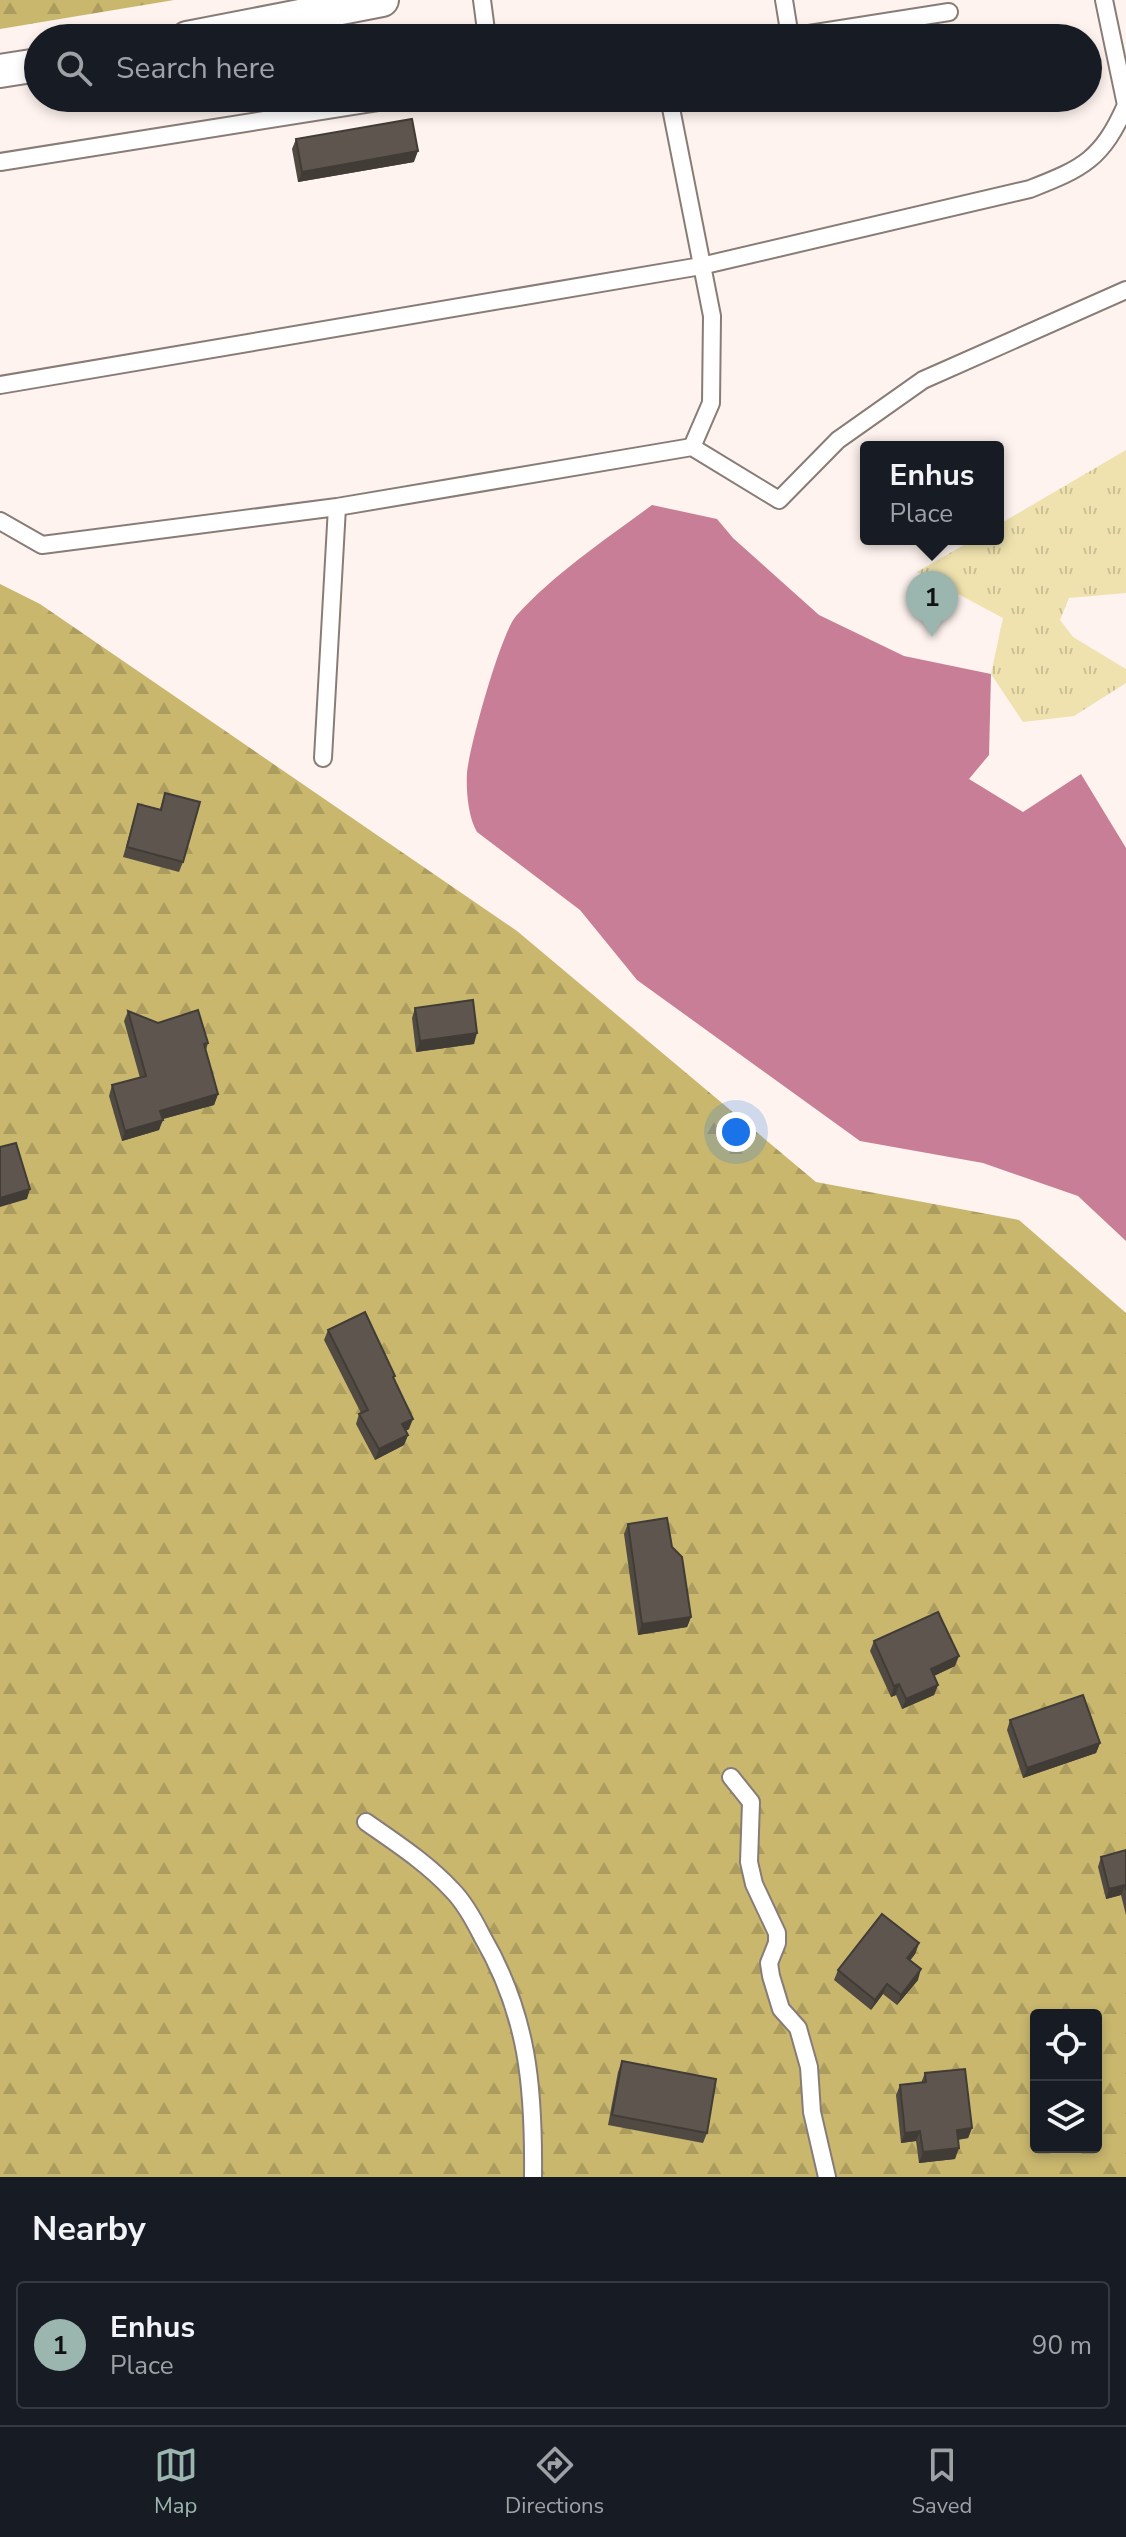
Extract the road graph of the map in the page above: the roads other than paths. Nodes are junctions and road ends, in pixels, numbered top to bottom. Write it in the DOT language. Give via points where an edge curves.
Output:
graph roads {
  1 [pos="382,0"];
  2 [pos="482,0"];
  3 [pos="784,0"];
  4 [pos="1104,0"];
  5 [pos="949,12"];
  6 [pos="259,24"];
  7 [pos="485,24"];
  8 [pos="786,24"];
  9 [pos="874,24"];
  10 [pos="24,67"];
  11 [pos="0,71"];
  12 [pos="1126,105"];
  13 [pos="315,112"];
  14 [pos="672,112"];
  15 [pos="0,162"];
  16 [pos="701,266"];
  17 [pos="1126,290"];
  18 [pos="0,385"];
  19 [pos="692,447"];
  20 [pos="337,507"];
  21 [pos="0,521"];
  22 [pos="323,758"];
  23 [pos="731,1777"];
  24 [pos="366,1822"];
  25 [pos="533,2177"];
  26 [pos="827,2177"];
  1 -- 6 [label="street"];
  2 -- 7 [label="lane"];
  3 -- 8 [label="lane"];
  4 -- 12 [label="lane"];
  5 -- 9 [label="lane"];
  10 -- 11 [label="street"];
  12 -- 16 [label="lane" via="1112,137 1080,169 1030,189"];
  13 -- 15 [label="lane"];
  14 -- 16 [label="lane"];
  16 -- 18 [label="lane"];
  16 -- 19 [label="lane" via="712,316 711,403"];
  17 -- 19 [label="lane" via="923,380 838,440 779,500"];
  19 -- 20 [label="lane"];
  20 -- 21 [label="lane" via="42,545"];
  20 -- 22 [label="lane"];
  23 -- 26 [label="lane" via="751,1802 749,1862 777,1933 771,1976 781,2009 798,2028 809,2067 812,2112"];
  24 -- 25 [label="lane" via="424,1863 454,1892 500,1966 524,2034"];
}
